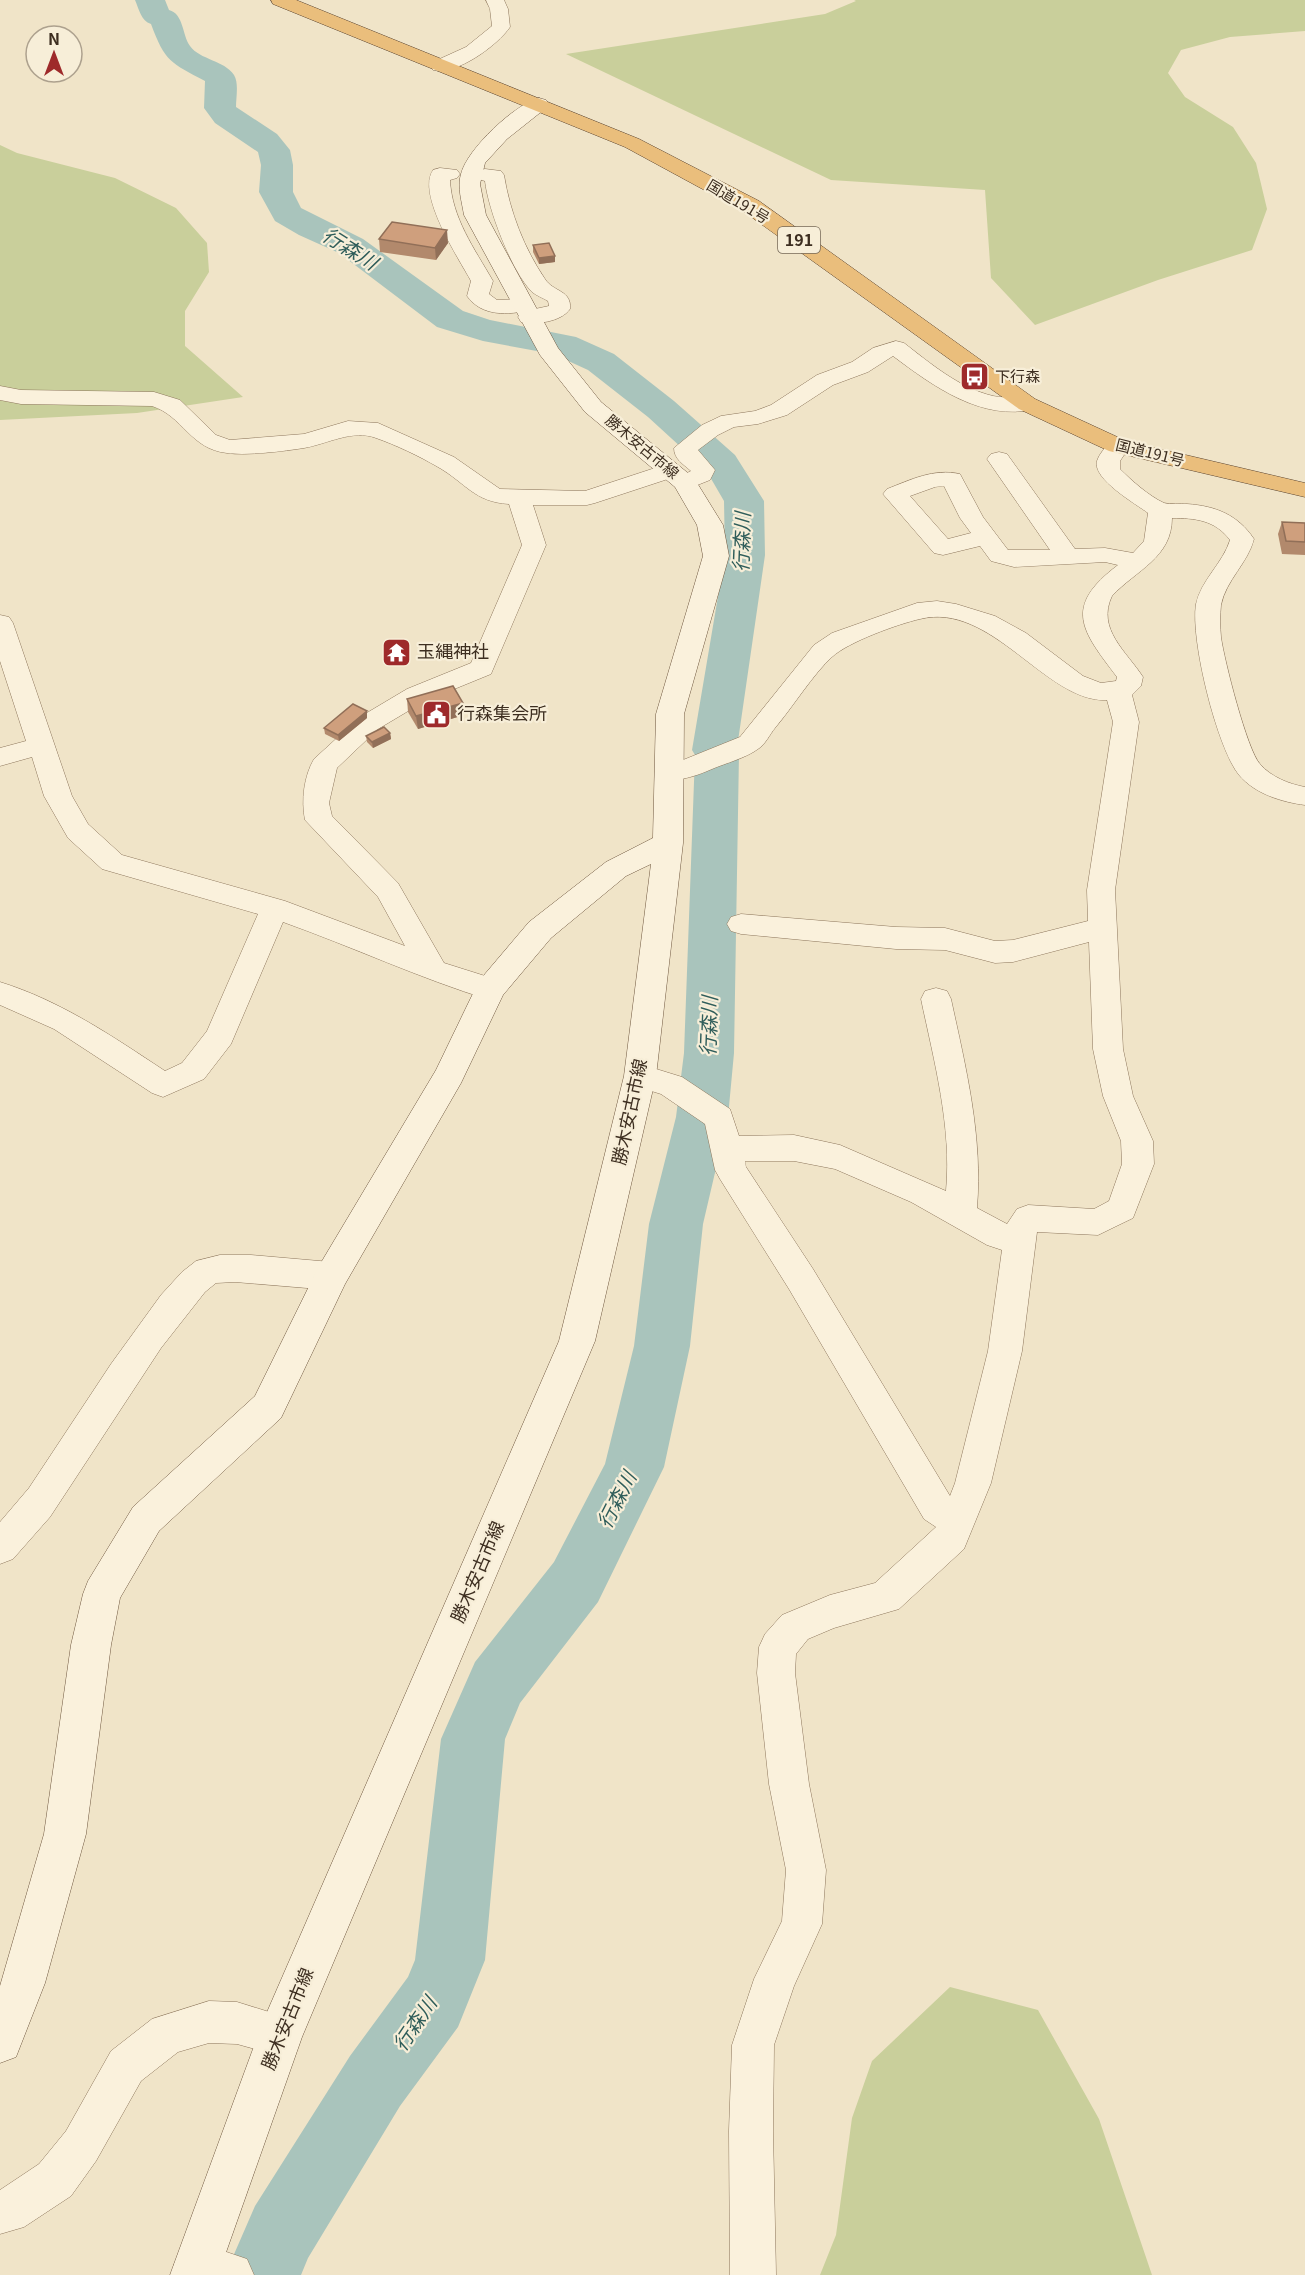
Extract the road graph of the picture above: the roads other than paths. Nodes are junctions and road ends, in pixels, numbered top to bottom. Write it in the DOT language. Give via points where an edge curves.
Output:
graph roads {
  1 [pos="280,0"];
  2 [pos="495,0"];
  3 [pos="440,66"];
  4 [pos="539,104"];
  5 [pos="450,174"];
  6 [pos="485,175"];
  7 [pos="532,323"];
  8 [pos="0,393"];
  9 [pos="1027,404"];
  10 [pos="1118,446"];
  11 [pos="999,459"];
  12 [pos="680,467"];
  13 [pos="1305,490"];
  14 [pos="519,498"];
  15 [pos="1160,511"];
  16 [pos="986,537"];
  17 [pos="1069,557"];
  18 [pos="1136,561"];
  19 [pos="0,623"];
  20 [pos="1118,691"];
  21 [pos="40,746"];
  22 [pos="0,757"];
  23 [pos="669,772"];
  24 [pos="1305,796"];
  25 [pos="668,843"];
  26 [pos="275,908"];
  27 [pos="741,924"];
  28 [pos="1102,931"];
  29 [pos="434,971"];
  30 [pos="490,988"];
  31 [pos="0,993"];
  32 [pos="936,999"];
  33 [pos="640,1076"];
  34 [pos="726,1149"];
  35 [pos="960,1214"];
  36 [pos="1019,1241"];
  37 [pos="331,1276"];
  38 [pos="958,1521"];
  39 [pos="0,1547"];
  40 [pos="280,2035"];
  41 [pos="0,2041"];
  42 [pos="0,2212"];
  43 [pos="212,2272"];
  44 [pos="753,2275"];
  1 -- 3 [label="highway, 国道191号 / 191"];
  2 -- 3 [label="street" via="501,27 457,60"];
  3 -- 4 [label="highway, 国道191号 / 191"];
  4 -- 7 [label="main road, 勝木安古市線" via="480,154 471,172 470,193 475,215"];
  4 -- 9 [label="highway, 国道191号 / 191" via="633,143 751,206"];
  5 -- 7 [label="street" via="440,174 441,200 448,222 482,281 478,296 492,307"];
  6 -- 7 [label="street" via="494,175 499,206 541,289 558,296 561,302 559,309"];
  7 -- 12 [label="main road, 勝木安古市線" via="593,406"];
  8 -- 14 [label="street" via="21,397 154,399 172,405 208,440 230,447 304,441 348,428 378,430 446,462 494,496"];
  9 -- 10 [label="highway, 国道191号 / 191"];
  9 -- 12 [label="street" via="1008,406 968,396 943,384 896,348 825,380 779,410 729,421 710,430"];
  10 -- 13 [label="highway, 国道191号 / 191"];
  10 -- 15 [label="street" via="1107,464 1109,472"];
  11 -- 17 [label="street"];
  12 -- 14 [label="street" via="587,498"];
  12 -- 23 [label="main road, 勝木安古市線" via="710,525 716,556 670,714"];
  14 -- 29 [label="street" via="534,545 482,668 416,695 369,723 324,765 315,803 319,820 388,890"];
  15 -- 18 [label="street" via="1161,528 1156,539 1151,549"];
  15 -- 24 [label="street" via="1188,510 1215,515 1233,526 1242,539 1240,550 1209,601 1208,636 1217,677 1247,767 1272,786"];
  16 -- 17 [label="street" via="1000,556"];
  17 -- 18 [label="street" via="1105,555"];
  18 -- 20 [label="street" via="1104,589 1095,610 1098,632 1130,677 1128,686"];
  19 -- 21 [label="street"];
  20 -- 23 [label="street" via="1098,692 1074,682 1017,639 986,622 956,612 917,611 841,639 824,651 749,743 690,768"];
  20 -- 28 [label="street" via="1126,722 1101,890"];
  21 -- 22 [label="street"];
  21 -- 26 [label="street" via="58,796 78,831 112,862"];
  23 -- 25 [label="main road, 勝木安古市線"];
  25 -- 30 [label="main road" via="616,869 540,930"];
  25 -- 33 [label="main road, 勝木安古市線"];
  26 -- 29 [label="street" via="369,942"];
  26 -- 31 [label="street" via="220,1036 193,1071 163,1085 69,1024"];
  27 -- 28 [label="street" via="945,939 995,952"];
  28 -- 36 [label="street" via="1108,1049 1118,1096 1137,1141 1138,1164 1122,1209 1098,1222 1028,1218"];
  29 -- 30 [label="street"];
  30 -- 37 [label="main road" via="450,1074"];
  32 -- 35 [label="street" via="958,1102 965,1180"];
  33 -- 34 [label="street" via="676,1089 719,1118"];
  33 -- 40 [label="main road, 勝木安古市線" via="576,1341"];
  34 -- 35 [label="street" via="794,1148 840,1158"];
  34 -- 38 [label="street" via="731,1170 801,1279 937,1508"];
  35 -- 36 [label="street" via="999,1236"];
  36 -- 38 [label="street" via="1005,1351 973,1483"];
  37 -- 39 [label="street" via="228,1268 206,1272 186,1289 40,1501"];
  37 -- 41 [label="main road" via="268,1407 146,1518 102,1594 91,1645 65,1834 23,1983"];
  38 -- 44 [label="street" via="951,1537 886,1597 830,1612 795,1627 778,1647 776,1673 789,1784 806,1870 802,1924 775,1979 753,2045"];
  40 -- 42 [label="street" via="237,2023 209,2022 166,2034 126,2066 81,2146 55,2180 8,2211"];
  40 -- 43 [label="main road, 勝木安古市線"];
}
